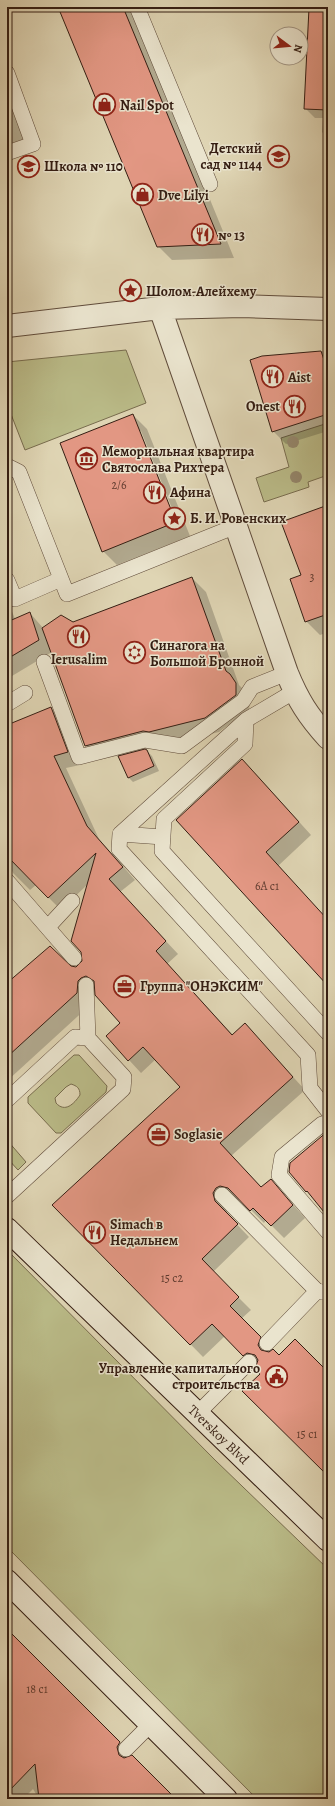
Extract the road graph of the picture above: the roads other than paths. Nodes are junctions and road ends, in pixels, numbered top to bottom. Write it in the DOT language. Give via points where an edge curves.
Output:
graph roads {
  1 [pos="137,7"];
  2 [pos="7,73"];
  3 [pos="7,154"];
  4 [pos="210,184"];
  5 [pos="160,308"];
  6 [pos="328,309"];
  7 [pos="7,326"];
  8 [pos="7,466"];
  9 [pos="236,526"];
  10 [pos="62,579"];
  11 [pos="7,580"];
  12 [pos="11,604"];
  13 [pos="44,662"];
  14 [pos="291,682"];
  15 [pos="25,693"];
  16 [pos="7,704"];
  17 [pos="246,720"];
  18 [pos="324,726"];
  19 [pos="163,836"];
  20 [pos="118,846"];
  21 [pos="7,881"];
  22 [pos="72,901"];
  23 [pos="48,927"];
  24 [pos="74,958"];
  25 [pos="86,985"];
  26 [pos="328,1033"];
  27 [pos="88,1038"];
  28 [pos="7,1100"];
  29 [pos="328,1111"];
  30 [pos="328,1122"];
  31 [pos="222,1195"];
  32 [pos="7,1196"];
  33 [pos="7,1228"];
  34 [pos="328,1232"];
  35 [pos="323,1292"];
  36 [pos="267,1343"];
  37 [pos="248,1362"];
  38 [pos="198,1413"];
  39 [pos="328,1540"];
  40 [pos="7,1581"];
  41 [pos="150,1724"];
  42 [pos="126,1749"];
  43 [pos="226,1799"];
  1 -- 4 [label="lane"];
  2 -- 3 [label="lane" via="32,144"];
  5 -- 6 [label="main road" via="242,306"];
  5 -- 7 [label="main road"];
  5 -- 9 [label="main road"];
  8 -- 10 [label="lane" via="19,472"];
  9 -- 10 [label="lane" via="67,594"];
  9 -- 14 [label="main road"];
  10 -- 12 [label="lane"];
  11 -- 12 [label="lane"];
  13 -- 14 [label="lane" via="79,757 145,740 182,746 243,701 252,687"];
  14 -- 17 [label="lane"];
  14 -- 18 [label="main road" via="300,703"];
  15 -- 16 [label="lane"];
  17 -- 19 [label="lane" via="245,744 164,819"];
  17 -- 20 [label="lane"];
  19 -- 20 [label="lane"];
  19 -- 26 [label="lane" via="162,851"];
  20 -- 29 [label="lane" via="308,1055 310,1088"];
  21 -- 23 [label="lane"];
  22 -- 23 [label="lane"];
  23 -- 24 [label="lane"];
  25 -- 27 [label="lane"];
  27 -- 28 [label="lane" via="75,1037"];
  27 -- 32 [label="lane" via="124,1077 123,1089"];
  30 -- 34 [label="lane" via="322,1124 282,1157 279,1175"];
  31 -- 35 [label="lane"];
  33 -- 38 [label="main road, Tverskoy Blvd"];
  35 -- 36 [label="lane"];
  37 -- 38 [label="lane"];
  38 -- 39 [label="main road, Tverskoy Blvd"];
  40 -- 41 [label="main road"];
  41 -- 42 [label="lane"];
  41 -- 43 [label="main road"];
}
